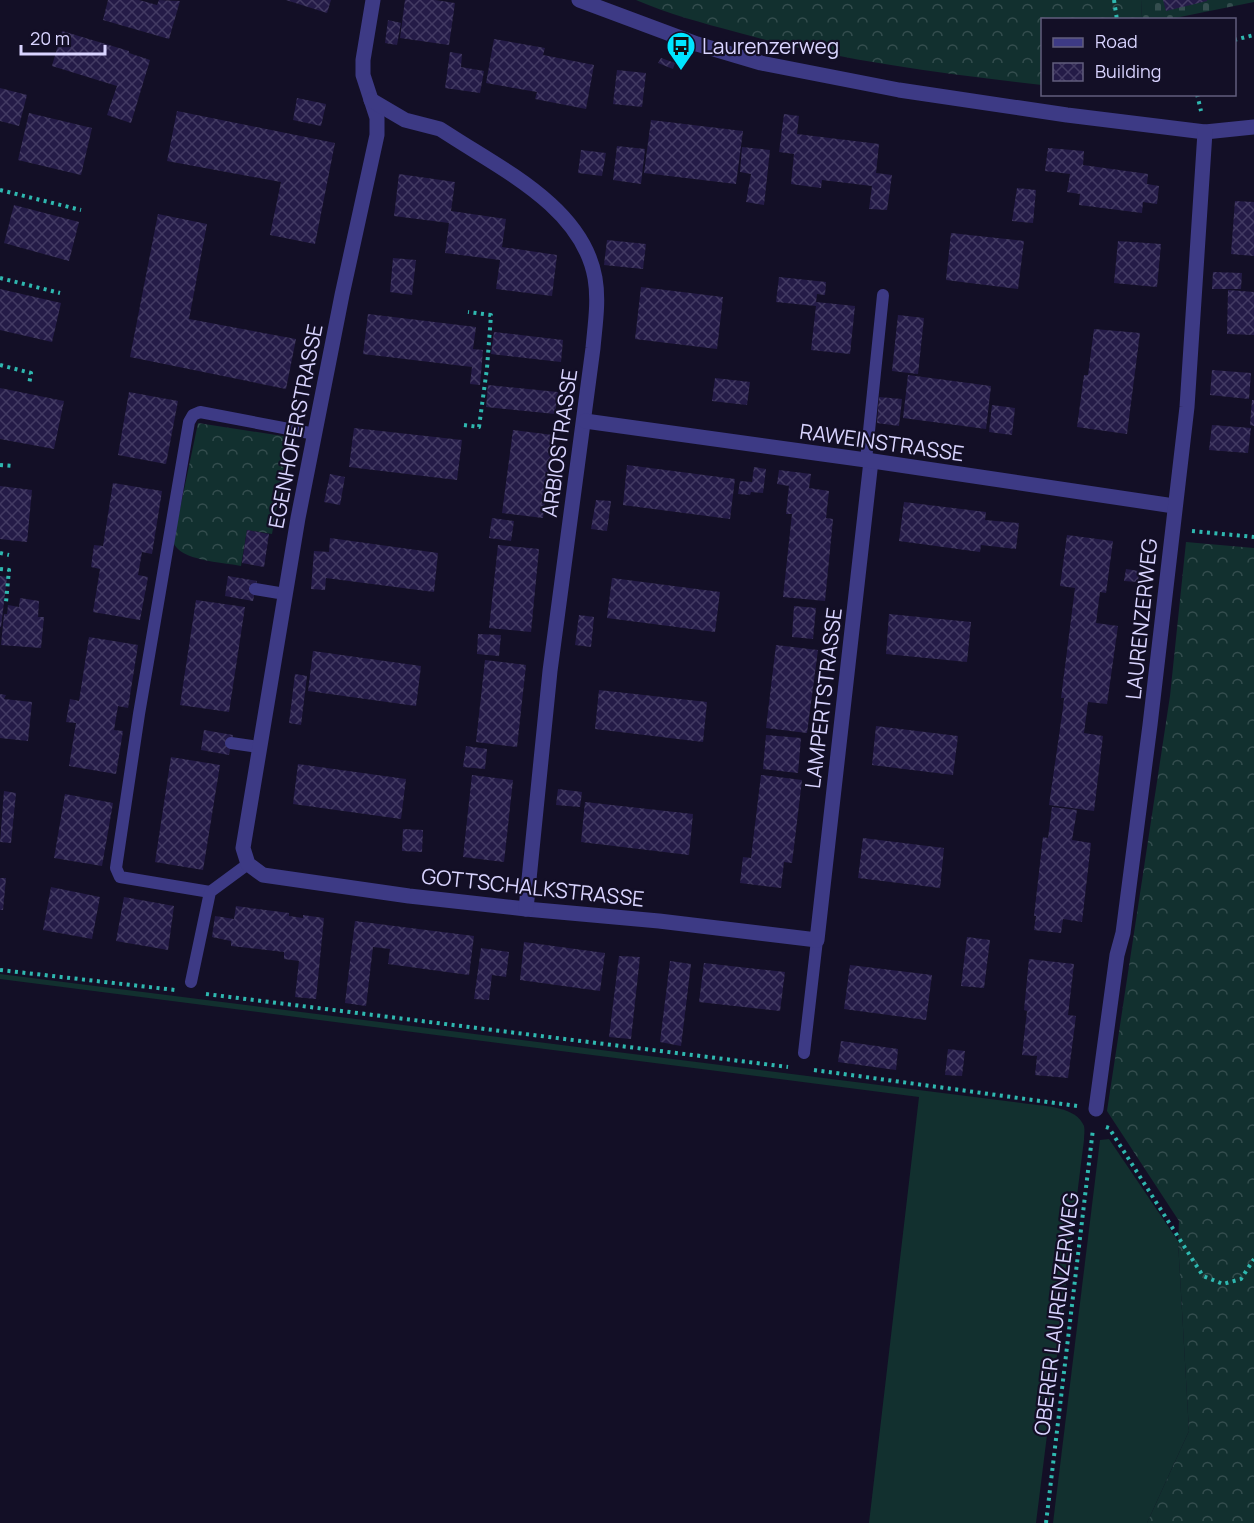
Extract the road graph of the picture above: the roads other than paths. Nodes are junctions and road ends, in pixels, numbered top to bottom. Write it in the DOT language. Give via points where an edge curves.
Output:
graph roads {
  1 [pos="373,0"];
  2 [pos="579,0"];
  3 [pos="371,100"];
  4 [pos="1254,127"];
  5 [pos="1205,132"];
  6 [pos="883,295"];
  7 [pos="585,421"];
  8 [pos="315,434"];
  9 [pos="868,461"];
  10 [pos="1174,506"];
  11 [pos="255,589"];
  12 [pos="285,594"];
  13 [pos="231,743"];
  14 [pos="259,747"];
  15 [pos="248,864"];
  16 [pos="210,892"];
  17 [pos="526,909"];
  18 [pos="817,940"];
  19 [pos="191,982"];
  20 [pos="804,1053"];
  21 [pos="1095,1117"];
  1 -- 3 [label="street, EGENHOFERSTRASSE" via="363,60"];
  2 -- 5 [label="street" via="696,44 761,63 898,90"];
  3 -- 7 [label="street, ARBIOSTRASSE" via="405,120 452,136 529,186 569,223 595,277 597,303"];
  3 -- 8 [label="street, EGENHOFERSTRASSE" via="377,135"];
  4 -- 5 [label="street"];
  5 -- 10 [label="street, LAURENZERWEG" via="1187,407"];
  6 -- 9 [label="lane"];
  7 -- 9 [label="street, RAWEINSTRASSE"];
  7 -- 17 [label="street, ARBIOSTRASSE" via="553,651"];
  8 -- 12 [label="street, EGENHOFERSTRASSE"];
  8 -- 16 [label="lane" via="200,412 189,422 116,868 120,877"];
  9 -- 10 [label="street, RAWEINSTRASSE"];
  9 -- 18 [label="street, LAMPERTSTRASSE"];
  10 -- 21 [label="street, LAURENZERWEG" via="1152,714"];
  11 -- 12 [label="lane"];
  12 -- 14 [label="street, EGENHOFERSTRASSE"];
  13 -- 14 [label="lane"];
  14 -- 15 [label="street, EGENHOFERSTRASSE" via="243,848"];
  15 -- 16 [label="lane"];
  15 -- 17 [label="street, GOTTSCHALKSTRASSE" via="263,875"];
  16 -- 19 [label="lane"];
  17 -- 18 [label="street, GOTTSCHALKSTRASSE"];
  18 -- 20 [label="lane"];
}
